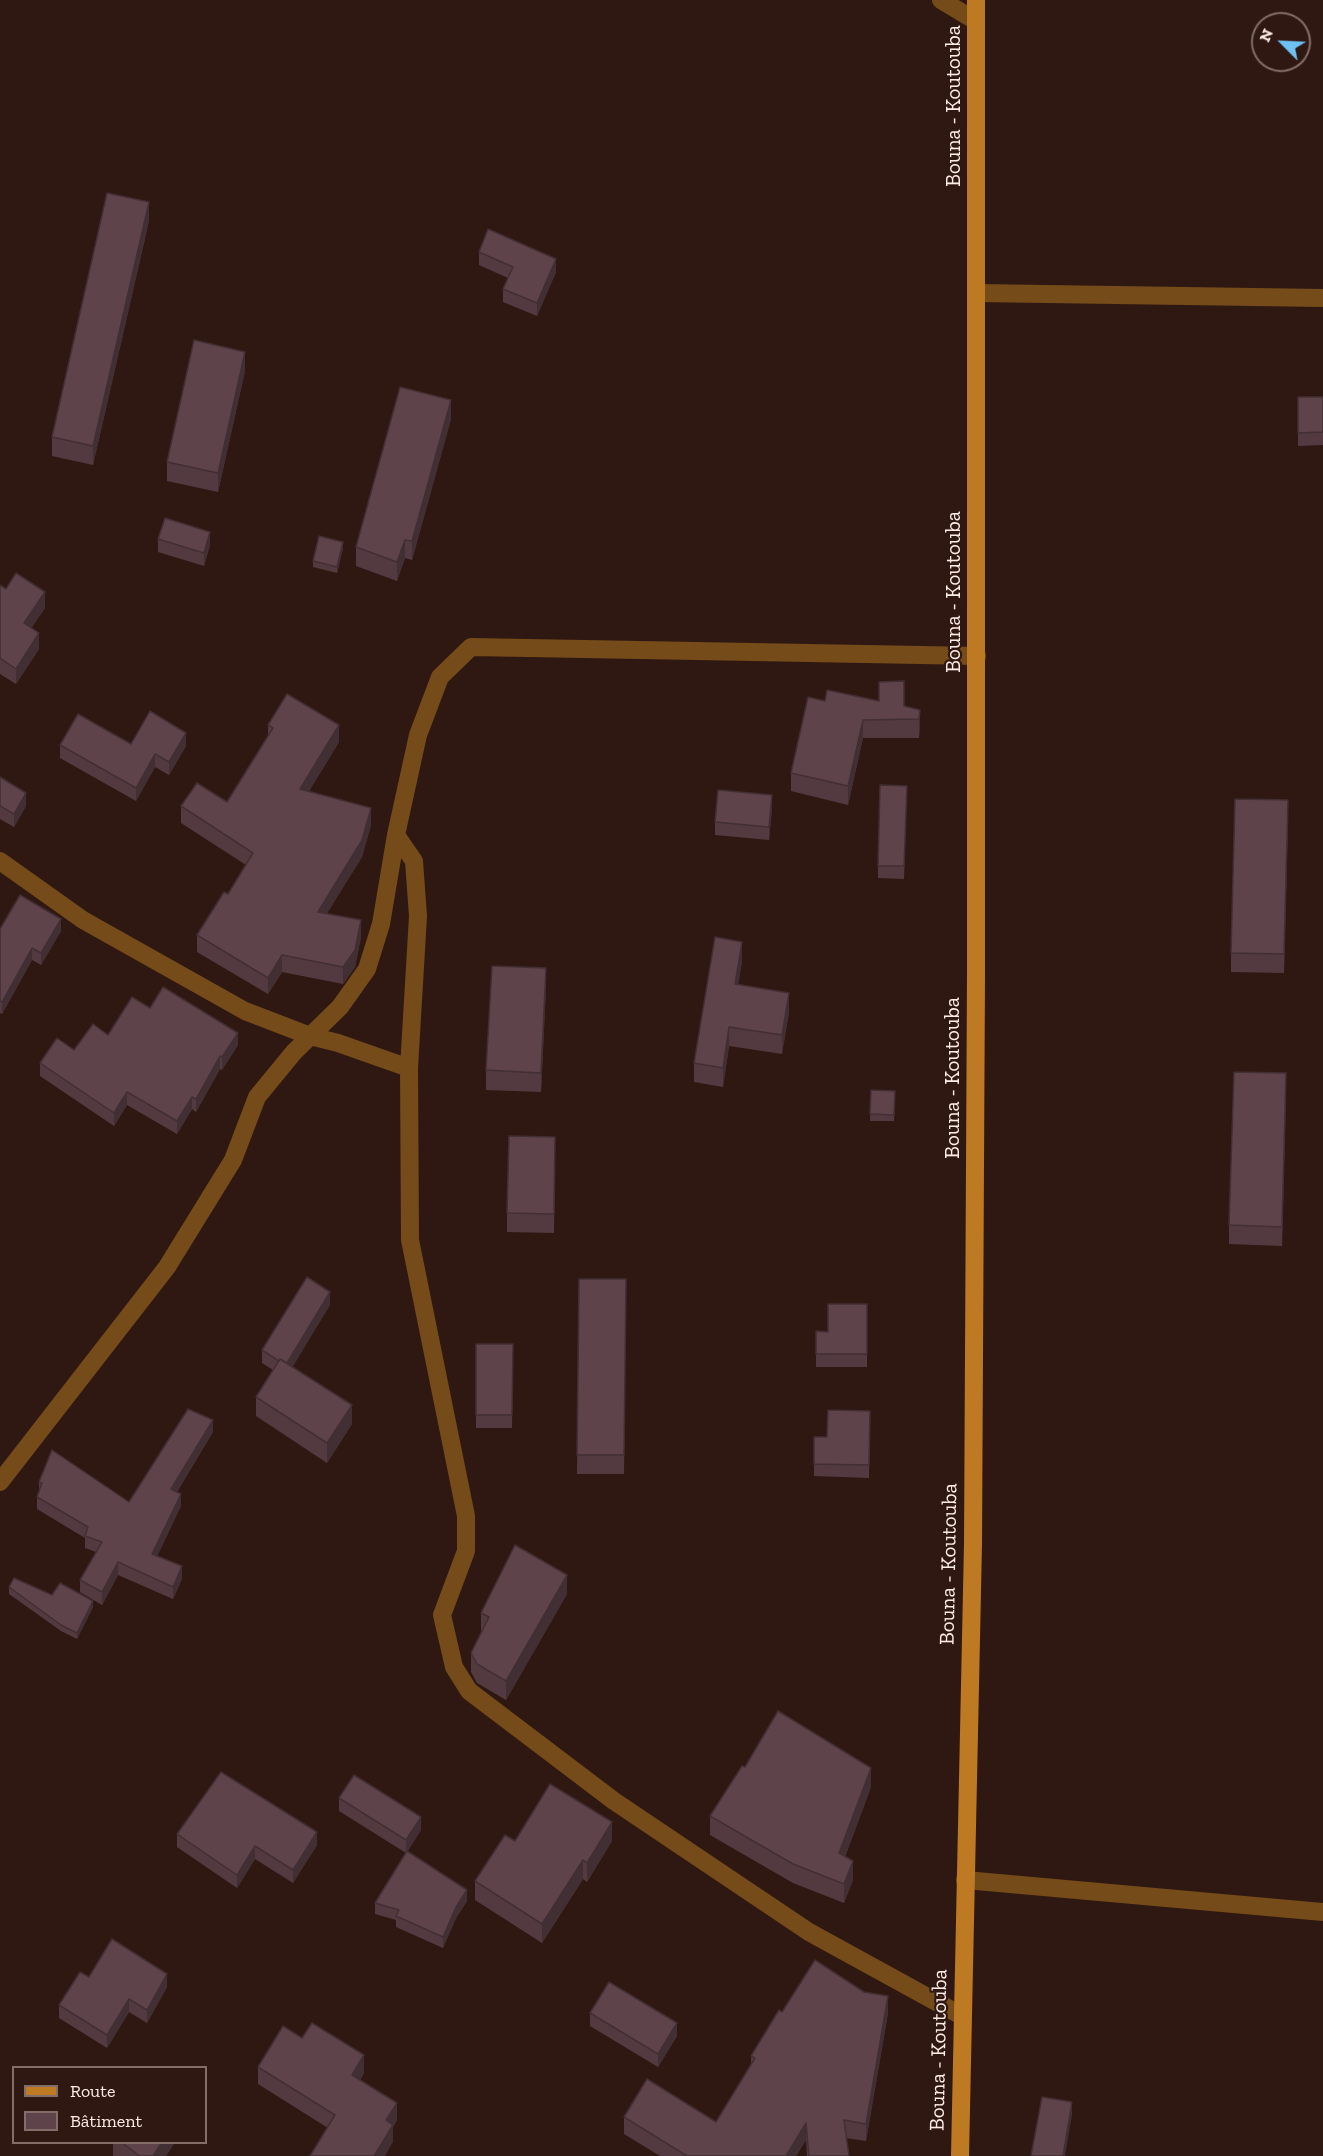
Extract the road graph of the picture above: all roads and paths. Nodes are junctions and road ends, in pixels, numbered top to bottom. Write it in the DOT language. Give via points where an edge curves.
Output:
graph roads {
  1 [pos="941,0"];
  2 [pos="976,0"];
  3 [pos="976,21"];
  4 [pos="977,293"];
  5 [pos="1323,298"];
  6 [pos="976,656"];
  7 [pos="396,835"];
  8 [pos="0,861"];
  9 [pos="310,1036"];
  10 [pos="409,1068"];
  11 [pos="0,1482"];
  12 [pos="965,1880"];
  13 [pos="1323,1912"];
  14 [pos="962,2016"];
  15 [pos="960,2156"];
  1 -- 3 [label="street"];
  2 -- 3 [label="main road, Bouna - Koutouba"];
  3 -- 4 [label="main road, Bouna - Koutouba"];
  4 -- 5 [label="street"];
  4 -- 6 [label="main road, Bouna - Koutouba"];
  6 -- 7 [label="street" via="471,647 440,677 418,735"];
  6 -- 12 [label="main road, Bouna - Koutouba" via="973,1532"];
  7 -- 9 [label="street" via="381,924 367,969 340,1007"];
  7 -- 10 [label="street" via="414,861 418,916"];
  8 -- 9 [label="street" via="83,920 245,1011"];
  9 -- 10 [label="street"];
  9 -- 11 [label="street" via="257,1097 233,1160 167,1266"];
  10 -- 14 [label="street" via="410,1240 466,1516 466,1551 442,1616 454,1667 469,1691 614,1801 809,1932"];
  12 -- 13 [label="street"];
  12 -- 14 [label="main road, Bouna - Koutouba"];
  14 -- 15 [label="main road, Bouna - Koutouba"];
}
